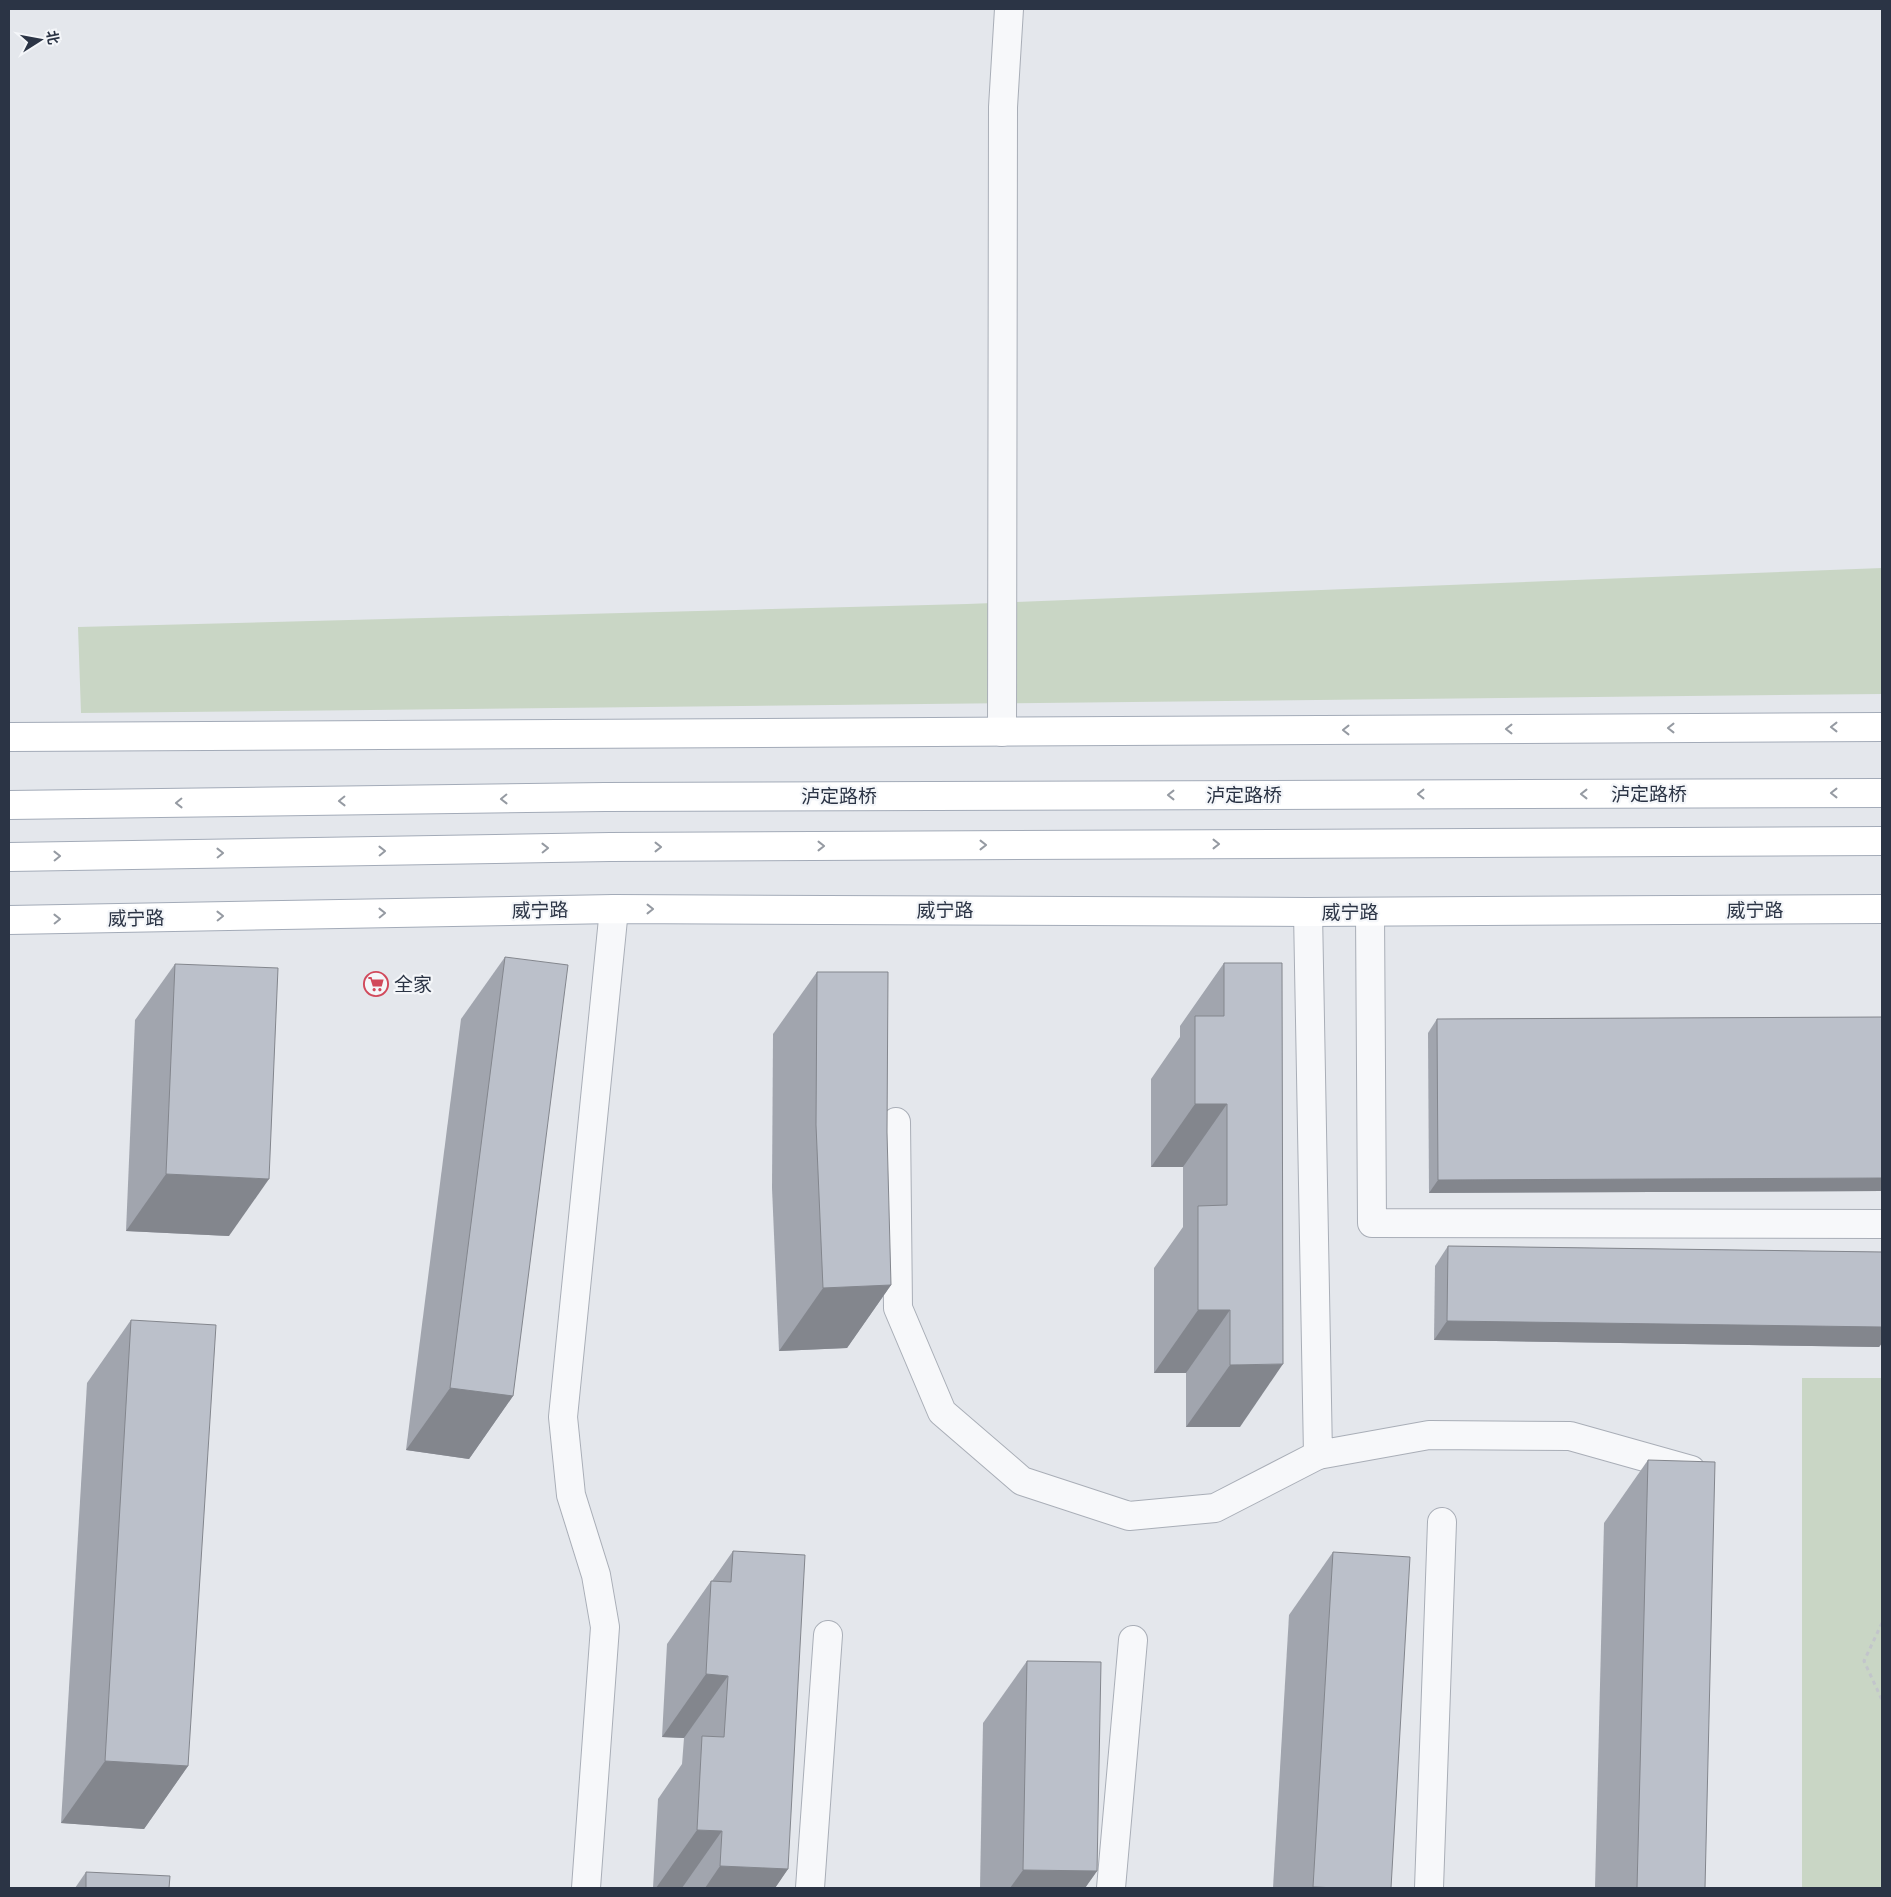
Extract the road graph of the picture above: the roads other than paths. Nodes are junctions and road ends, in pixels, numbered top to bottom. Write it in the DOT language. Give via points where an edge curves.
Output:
graph roads {
  1 [pos="1008,9"];
  2 [pos="1882,726"];
  3 [pos="1002,732"];
  4 [pos="9,737"];
  5 [pos="1882,793"];
  6 [pos="9,805"];
  7 [pos="1882,841"];
  8 [pos="9,857"];
  9 [pos="614,909"];
  10 [pos="1882,909"];
  11 [pos="1308,912"];
  12 [pos="1370,912"];
  13 [pos="9,920"];
  14 [pos="896,1122"];
  15 [pos="1882,1224"];
  16 [pos="1318,1455"];
  17 [pos="1705,1494"];
  18 [pos="1442,1522"];
  19 [pos="828,1635"];
  20 [pos="1133,1640"];
  21 [pos="586,1888"];
  22 [pos="810,1888"];
  23 [pos="1111,1888"];
  24 [pos="1429,1888"];
  1 -- 3 [label="street" via="1002,108"];
  2 -- 3 [label="main road, one-way"];
  3 -- 4 [label="main road"];
  5 -- 6 [label="main road, 泸定路桥, one-way" via="606,797"];
  8 -- 7 [label="main road, one-way" via="610,847"];
  9 -- 11 [label="main road, 威宁路, one-way"];
  13 -- 9 [label="main road, 威宁路, one-way"];
  9 -- 21 [label="street" via="563,1417 570,1495 596,1575 605,1627"];
  10 -- 12 [label="main road, 威宁路"];
  11 -- 12 [label="main road, 威宁路"];
  11 -- 16 [label="street"];
  12 -- 15 [label="street" via="1372,1223"];
  14 -- 16 [label="street" via="898,1308 942,1412 1022,1482 1129,1516 1215,1508"];
  16 -- 17 [label="street" via="1429,1435 1570,1436 1705,1474"];
  18 -- 24 [label="street"];
  19 -- 22 [label="street"];
  20 -- 23 [label="street"];
}
